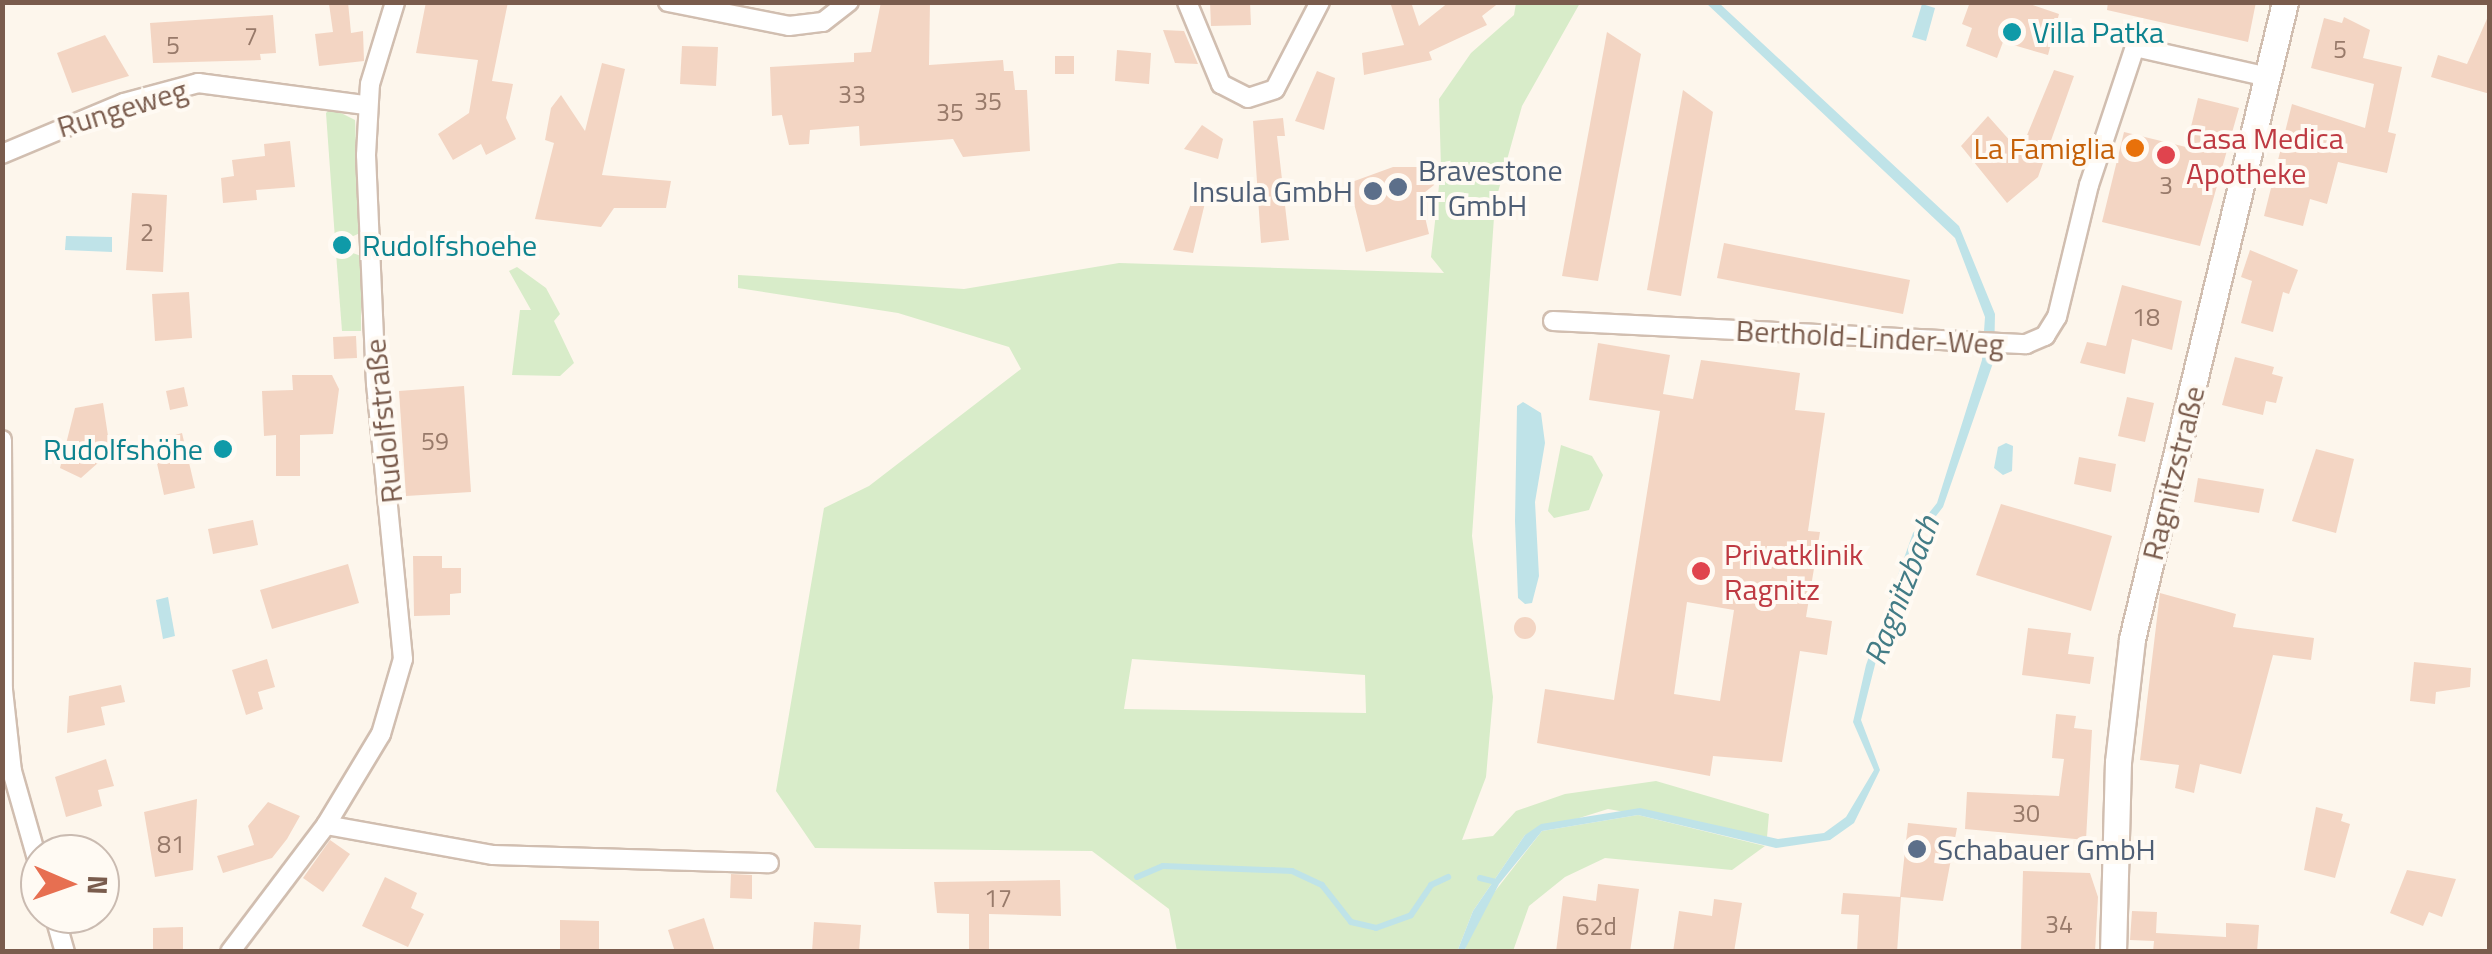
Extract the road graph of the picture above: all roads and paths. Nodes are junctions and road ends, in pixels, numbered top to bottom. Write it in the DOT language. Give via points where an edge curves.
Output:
graph roads {
  1 [pos="395,2"];
  2 [pos="668,2"];
  3 [pos="848,2"];
  4 [pos="1187,2"];
  5 [pos="1320,2"];
  6 [pos="2285,2"];
  7 [pos="729,9"];
  8 [pos="2268,77"];
  9 [pos="366,105"];
  10 [pos="2,154"];
  11 [pos="1553,321"];
  12 [pos="2,440"];
  13 [pos="326,824"];
  14 [pos="30,834"];
  15 [pos="769,863"];
  16 [pos="230,952"];
  17 [pos="2112,952"];
  1 -- 9 [label="street, Rudolfstraße"];
  2 -- 7 [label="street"];
  3 -- 7 [label="street" via="835,16 806,25"];
  4 -- 5 [label="street" via="1221,84 1248,98 1274,90"];
  6 -- 8 [label="main road, Ragnitzstraße"];
  8 -- 11 [label="street, Berthold-Linder-Weg" via="2135,47 2090,185 2058,317 2045,336 2014,344"];
  8 -- 17 [label="main road, Ragnitzstraße" via="2132,639 2118,762"];
  9 -- 10 [label="street, Rungeweg" via="198,84 89,116"];
  9 -- 13 [label="street, Rudolfstraße" via="376,384 403,659 382,734"];
  12 -- 14 [label="street" via="2,690 12,771"];
  13 -- 15 [label="street" via="492,854"];
  13 -- 16 [label="street, Rudolfstraße"];
}
